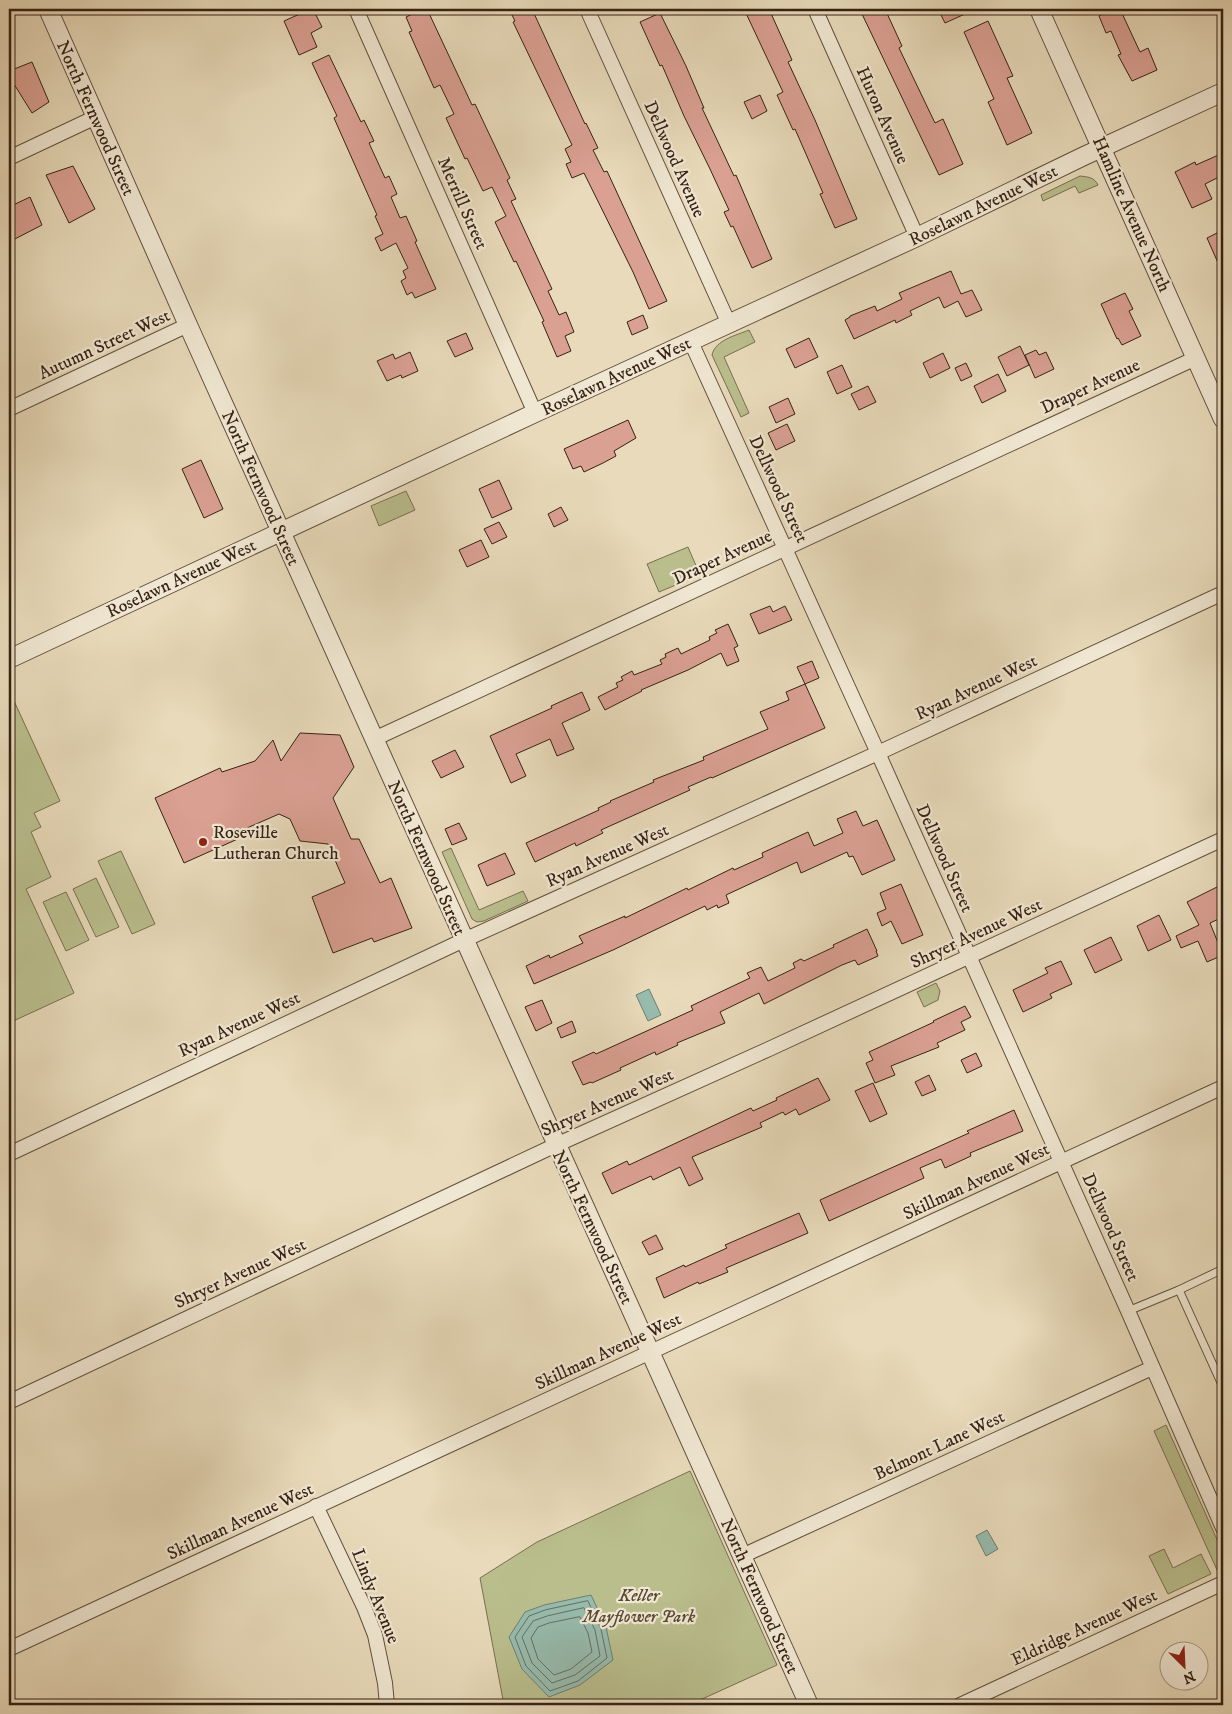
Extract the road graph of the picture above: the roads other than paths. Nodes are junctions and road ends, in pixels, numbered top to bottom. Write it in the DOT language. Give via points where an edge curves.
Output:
graph roads {
  1 [pos="48,9"];
  2 [pos="356,9"];
  3 [pos="587,9"];
  4 [pos="816,9"];
  5 [pos="1039,9"];
  6 [pos="1223,92"];
  7 [pos="96,117"];
  8 [pos="1102,148"];
  9 [pos="9,158"];
  10 [pos="917,237"];
  11 [pos="729,324"];
  12 [pos="188,325"];
  13 [pos="691,342"];
  14 [pos="1196,358"];
  15 [pos="9,409"];
  16 [pos="535,413"];
  17 [pos="1223,419"];
  18 [pos="281,531"];
  19 [pos="785,548"];
  20 [pos="1223,593"];
  21 [pos="9,659"];
  22 [pos="374,739"];
  23 [pos="878,753"];
  24 [pos="1223,839"];
  25 [pos="464,940"];
  26 [pos="969,958"];
  27 [pos="1223,1087"];
  28 [pos="556,1145"];
  29 [pos="9,1154"];
  30 [pos="1061,1163"];
  31 [pos="1223,1269"];
  32 [pos="1179,1290"];
  33 [pos="1128,1311"];
  34 [pos="650,1352"];
  35 [pos="1152,1368"];
  36 [pos="1223,1387"];
  37 [pos="9,1402"];
  38 [pos="316,1506"];
  39 [pos="1223,1528"];
  40 [pos="742,1556"];
  41 [pos="1223,1583"];
  42 [pos="9,1650"];
  43 [pos="387,1705"];
  44 [pos="809,1705"];
  45 [pos="960,1705"];
  1 -- 7 [label="street, North Fernwood Street"];
  2 -- 16 [label="street, Merrill Street"];
  3 -- 11 [label="street, Dellwood Avenue"];
  4 -- 10 [label="street, Huron Avenue"];
  5 -- 8 [label="street, Hamline Avenue North"];
  6 -- 8 [label="street, Roselawn Avenue West"];
  7 -- 9 [label="street"];
  7 -- 12 [label="street, North Fernwood Street"];
  8 -- 10 [label="street, Roselawn Avenue West"];
  8 -- 14 [label="street, Hamline Avenue North"];
  10 -- 11 [label="street, Roselawn Avenue West"];
  11 -- 13 [label="street, Roselawn Avenue West"];
  12 -- 15 [label="street, Autumn Street West"];
  12 -- 18 [label="street, North Fernwood Street"];
  13 -- 16 [label="street, Roselawn Avenue West"];
  13 -- 19 [label="street, Dellwood Street"];
  14 -- 17 [label="street, Hamline Avenue North"];
  14 -- 19 [label="street, Draper Avenue"];
  16 -- 18 [label="street, Roselawn Avenue West"];
  18 -- 21 [label="street, Roselawn Avenue West"];
  18 -- 22 [label="street, North Fernwood Street"];
  19 -- 22 [label="street, Draper Avenue"];
  19 -- 23 [label="street, Dellwood Street"];
  20 -- 23 [label="street, Ryan Avenue West"];
  22 -- 25 [label="street, North Fernwood Street"];
  23 -- 25 [label="street, Ryan Avenue West"];
  23 -- 26 [label="street, Dellwood Street"];
  24 -- 26 [label="street, Shryer Avenue West"];
  25 -- 28 [label="street, North Fernwood Street"];
  25 -- 29 [label="street, Ryan Avenue West"];
  26 -- 28 [label="street, Shryer Avenue West"];
  26 -- 30 [label="street, Dellwood Street"];
  27 -- 30 [label="street, Skillman Avenue West"];
  28 -- 34 [label="street, North Fernwood Street"];
  28 -- 37 [label="street, Shryer Avenue West"];
  30 -- 33 [label="street, Dellwood Street"];
  30 -- 34 [label="street, Skillman Avenue West"];
  31 -- 32 [label="lane"];
  32 -- 33 [label="lane"];
  32 -- 36 [label="lane"];
  33 -- 35 [label="street, Dellwood Street"];
  34 -- 38 [label="street, Skillman Avenue West"];
  34 -- 40 [label="street, North Fernwood Street"];
  35 -- 39 [label="street, Dellwood Street"];
  35 -- 40 [label="street, Belmont Lane West"];
  38 -- 42 [label="street, Skillman Avenue West"];
  38 -- 43 [label="street, Lindy Avenue" via="375,1634 386,1683"];
  40 -- 44 [label="street, North Fernwood Street"];
  41 -- 45 [label="street, Eldridge Avenue West"];
}
